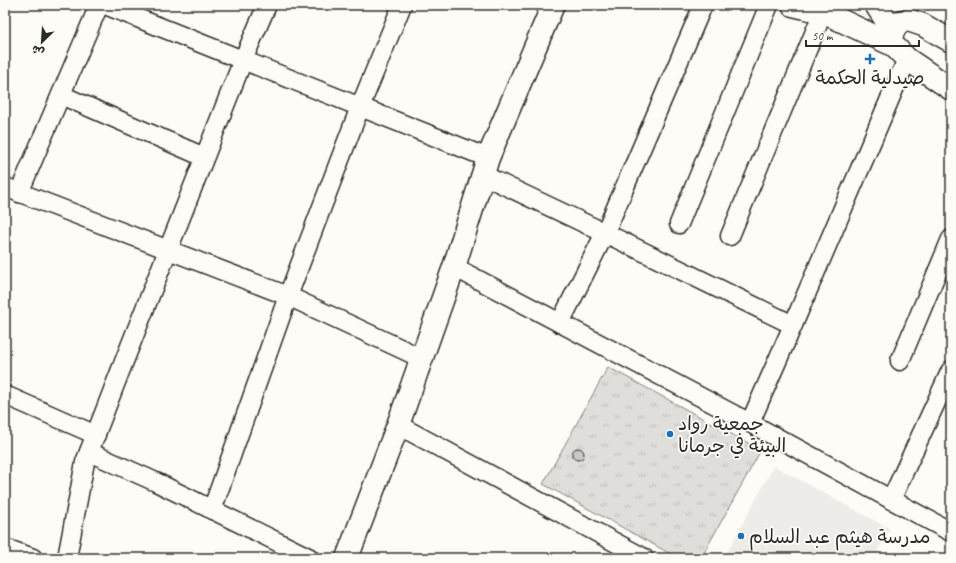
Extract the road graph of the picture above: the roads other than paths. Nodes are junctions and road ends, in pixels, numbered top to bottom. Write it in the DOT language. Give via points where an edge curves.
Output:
graph roads {
  1 [pos="99,5"];
  2 [pos="105,5"];
  3 [pos="267,5"];
  4 [pos="402,5"];
  5 [pos="553,5"];
  6 [pos="703,5"];
  7 [pos="769,5"];
  8 [pos="793,5"];
  9 [pos="876,5"];
  10 [pos="823,12"];
  11 [pos="896,33"];
  12 [pos="951,41"];
  13 [pos="243,60"];
  14 [pos="951,89"];
  15 [pos="61,96"];
  16 [pos="360,107"];
  17 [pos="204,158"];
  18 [pos="486,167"];
  19 [pos="12,190"];
  20 [pos="679,224"];
  21 [pos="605,233"];
  22 [pos="730,236"];
  23 [pos="951,239"];
  24 [pos="168,250"];
  25 [pos="454,267"];
  26 [pos="288,296"];
  27 [pos="560,323"];
  28 [pos="793,325"];
  29 [pos="421,358"];
  30 [pos="900,361"];
  31 [pos="951,370"];
  32 [pos="5,395"];
  33 [pos="750,423"];
  34 [pos="398,425"];
  35 [pos="96,435"];
  36 [pos="89,452"];
  37 [pos="891,500"];
  38 [pos="212,510"];
  39 [pos="951,532"];
  40 [pos="5,548"];
  41 [pos="33,558"];
  42 [pos="67,558"];
  43 [pos="310,558"];
  44 [pos="347,558"];
  45 [pos="644,558"];
  1 -- 15 [label="street"];
  2 -- 13 [label="street"];
  3 -- 13 [label="street"];
  4 -- 16 [label="street"];
  5 -- 18 [label="street"];
  6 -- 21 [label="street"];
  7 -- 20 [label="street"];
  8 -- 10 [label="street"];
  9 -- 11 [label="street"];
  10 -- 11 [label="street"];
  10 -- 22 [label="street"];
  11 -- 12 [label="street" via="902,21 908,20 923,25"];
  11 -- 14 [label="street"];
  11 -- 28 [label="street"];
  13 -- 16 [label="street"];
  13 -- 17 [label="street"];
  15 -- 17 [label="street"];
  15 -- 19 [label="street"];
  16 -- 18 [label="street"];
  16 -- 26 [label="street"];
  17 -- 24 [label="street"];
  18 -- 21 [label="street"];
  18 -- 25 [label="street"];
  19 -- 24 [label="street"];
  21 -- 27 [label="street"];
  21 -- 28 [label="street"];
  23 -- 30 [label="street"];
  24 -- 26 [label="street"];
  24 -- 35 [label="street"];
  25 -- 27 [label="street"];
  25 -- 29 [label="street"];
  26 -- 29 [label="street"];
  26 -- 38 [label="street"];
  27 -- 33 [label="street"];
  28 -- 33 [label="street"];
  29 -- 34 [label="street"];
  31 -- 37 [label="street"];
  32 -- 35 [label="street"];
  33 -- 37 [label="street"];
  34 -- 44 [label="street"];
  34 -- 45 [label="street"];
  35 -- 36 [label="street"];
  36 -- 38 [label="street"];
  36 -- 42 [label="street"];
  37 -- 39 [label="street"];
  38 -- 43 [label="street"];
  40 -- 41 [label="street"];
}
